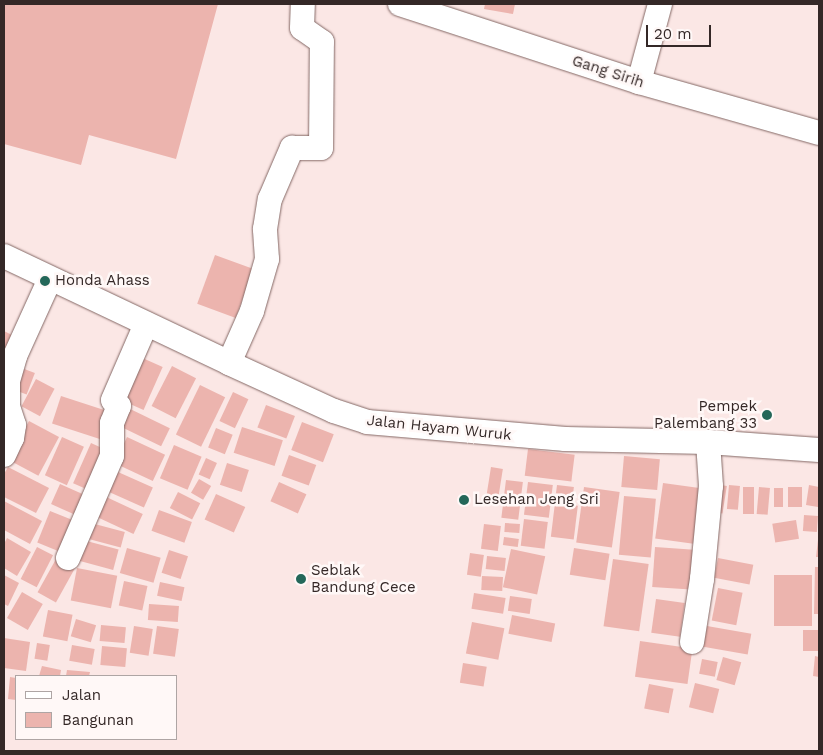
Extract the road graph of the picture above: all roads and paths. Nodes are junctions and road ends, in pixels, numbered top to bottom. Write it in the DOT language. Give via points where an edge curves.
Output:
graph roads {
  1 [pos="302,4"];
  2 [pos="400,4"];
  3 [pos="660,4"];
  4 [pos="639,82"];
  5 [pos="819,132"];
  6 [pos="4,256"];
  7 [pos="50,279"];
  8 [pos="146,324"];
  9 [pos="229,363"];
  10 [pos="708,442"];
  11 [pos="819,450"];
  12 [pos="4,455"];
  13 [pos="68,558"];
  14 [pos="692,642"];
  1 -- 9 [label="street" via="302,28 322,42 321,148 292,148 270,199 265,229 267,259 252,311"];
  2 -- 4 [label="street, Gang Sirih"];
  3 -- 4 [label="street"];
  4 -- 5 [label="street, Gang Sirih"];
  6 -- 7 [label="street, Jalan Hayam Wuruk"];
  7 -- 8 [label="street, Jalan Hayam Wuruk"];
  7 -- 12 [label="street" via="15,356 8,381 8,407 14,425"];
  8 -- 9 [label="street, Jalan Hayam Wuruk"];
  8 -- 13 [label="street" via="113,400 119,406 112,423 112,456"];
  9 -- 10 [label="street, Jalan Hayam Wuruk" via="343,414 385,425 566,439"];
  10 -- 11 [label="street, Jalan Hayam Wuruk"];
  10 -- 14 [label="street" via="711,486"];
}
